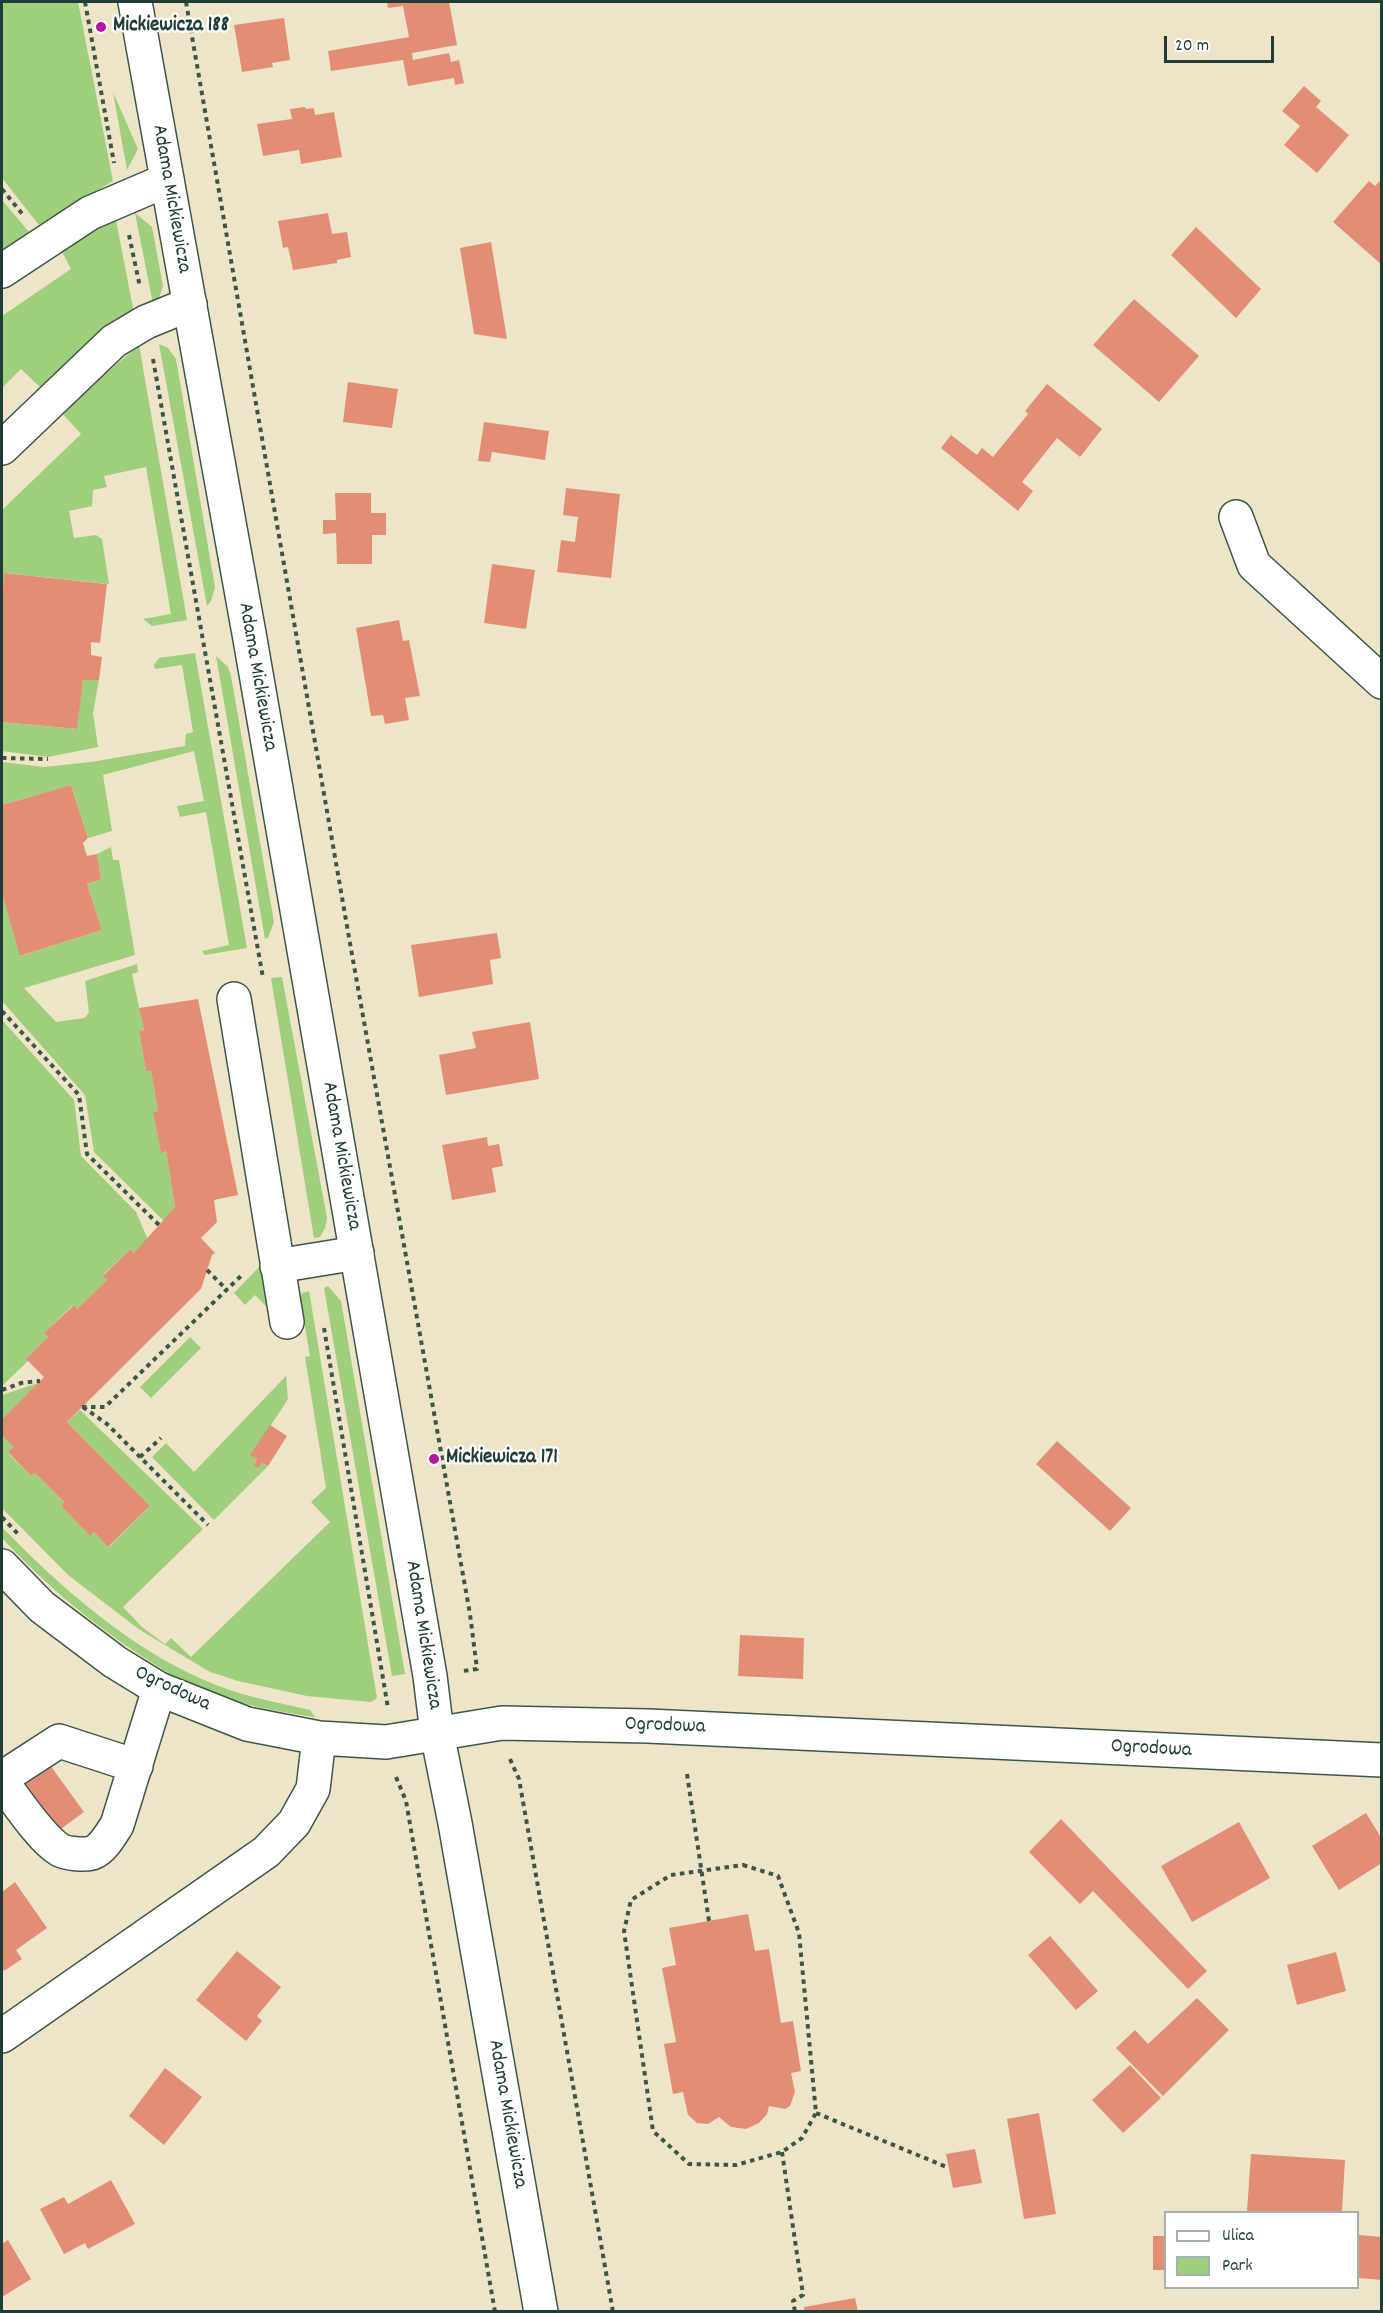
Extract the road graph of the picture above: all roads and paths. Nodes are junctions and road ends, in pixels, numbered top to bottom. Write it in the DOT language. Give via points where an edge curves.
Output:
graph roads {
  1 [pos="135,2"];
  2 [pos="186,2"];
  3 [pos="167,180"];
  4 [pos="2,271"];
  5 [pos="190,304"];
  6 [pos="2,448"];
  7 [pos="1236,517"];
  8 [pos="1382,682"];
  9 [pos="2,758"];
  10 [pos="48,759"];
  11 [pos="234,999"];
  12 [pos="2,1011"];
  13 [pos="160,1226"];
  14 [pos="357,1253"];
  15 [pos="275,1256"];
  16 [pos="207,1270"];
  17 [pos="227,1290"];
  18 [pos="287,1322"];
  19 [pos="40,1381"];
  20 [pos="2,1390"];
  21 [pos="161,1438"];
  22 [pos="140,1457"];
  23 [pos="2,1517"];
  24 [pos="208,1525"];
  25 [pos="23,1540"];
  26 [pos="2,1566"];
  27 [pos="430,1676"];
  28 [pos="159,1689"];
  29 [pos="388,1703"];
  30 [pos="382,1705"];
  31 [pos="502,1723"];
  32 [pos="437,1733"];
  33 [pos="319,1738"];
  34 [pos="1382,1760"];
  35 [pos="136,1766"];
  36 [pos="687,1774"];
  37 [pos="2,1780"];
  38 [pos="701,1869"];
  39 [pos="709,1921"];
  40 [pos="2,2036"];
  41 [pos="816,2113"];
  42 [pos="782,2152"];
  43 [pos="949,2168"];
  44 [pos="541,2312"];
  45 [pos="613,2312"];
  46 [pos="795,2312"];
  1 -- 3 [label="main road, Adama Mickiewicza"];
  2 -- 27 [label="path" via="470,1614 477,1669"];
  3 -- 4 [label="main road" via="90,213"];
  3 -- 5 [label="main road, Adama Mickiewicza"];
  5 -- 6 [label="main road" via="146,322 114,341"];
  5 -- 14 [label="main road, Adama Mickiewicza"];
  7 -- 8 [label="main road" via="1254,565"];
  9 -- 10 [label="path"];
  11 -- 15 [label="main road"];
  12 -- 13 [label="path" via="79,1095 87,1154"];
  14 -- 15 [label="main road"];
  14 -- 27 [label="main road, Adama Mickiewicza"];
  15 -- 17 [label="path"];
  15 -- 18 [label="main road"];
  16 -- 17 [label="path"];
  17 -- 22 [label="path" via="105,1407 82,1407 107,1424"];
  19 -- 20 [label="path"];
  21 -- 22 [label="path"];
  22 -- 24 [label="path"];
  23 -- 25 [label="path"];
  26 -- 28 [label="main road, Ogrodowa" via="42,1607 115,1662"];
  27 -- 32 [label="main road, Adama Mickiewicza"];
  28 -- 33 [label="main road, Ogrodowa" via="247,1724"];
  28 -- 35 [label="main road"];
  29 -- 30 [label="path"];
  31 -- 32 [label="main road, Ogrodowa"];
  31 -- 34 [label="main road, Ogrodowa" via="660,1726"];
  31 -- 45 [label="path" via="505,1749 519,1779"];
  32 -- 33 [label="main road, Ogrodowa" via="386,1742"];
  32 -- 44 [label="main road, Adama Mickiewicza"];
  33 -- 40 [label="main road" via="313,1789 294,1823 266,1852"];
  35 -- 37 [label="main road" via="58,1741"];
  35 -- 37 [label="main road" via="117,1825 107,1841 94,1852 76,1854 61,1851 45,1837"];
  36 -- 38 [label="path"];
  38 -- 39 [label="path"];
  38 -- 41 [label="path" via="743,1865 778,1876 799,1933"];
  38 -- 42 [label="path" via="671,1875 631,1900 624,1931 654,2131 689,2164 736,2165"];
  41 -- 42 [label="path" via="802,2138"];
  41 -- 43 [label="path"];
  42 -- 46 [label="path" via="803,2295 793,2301"];
}
